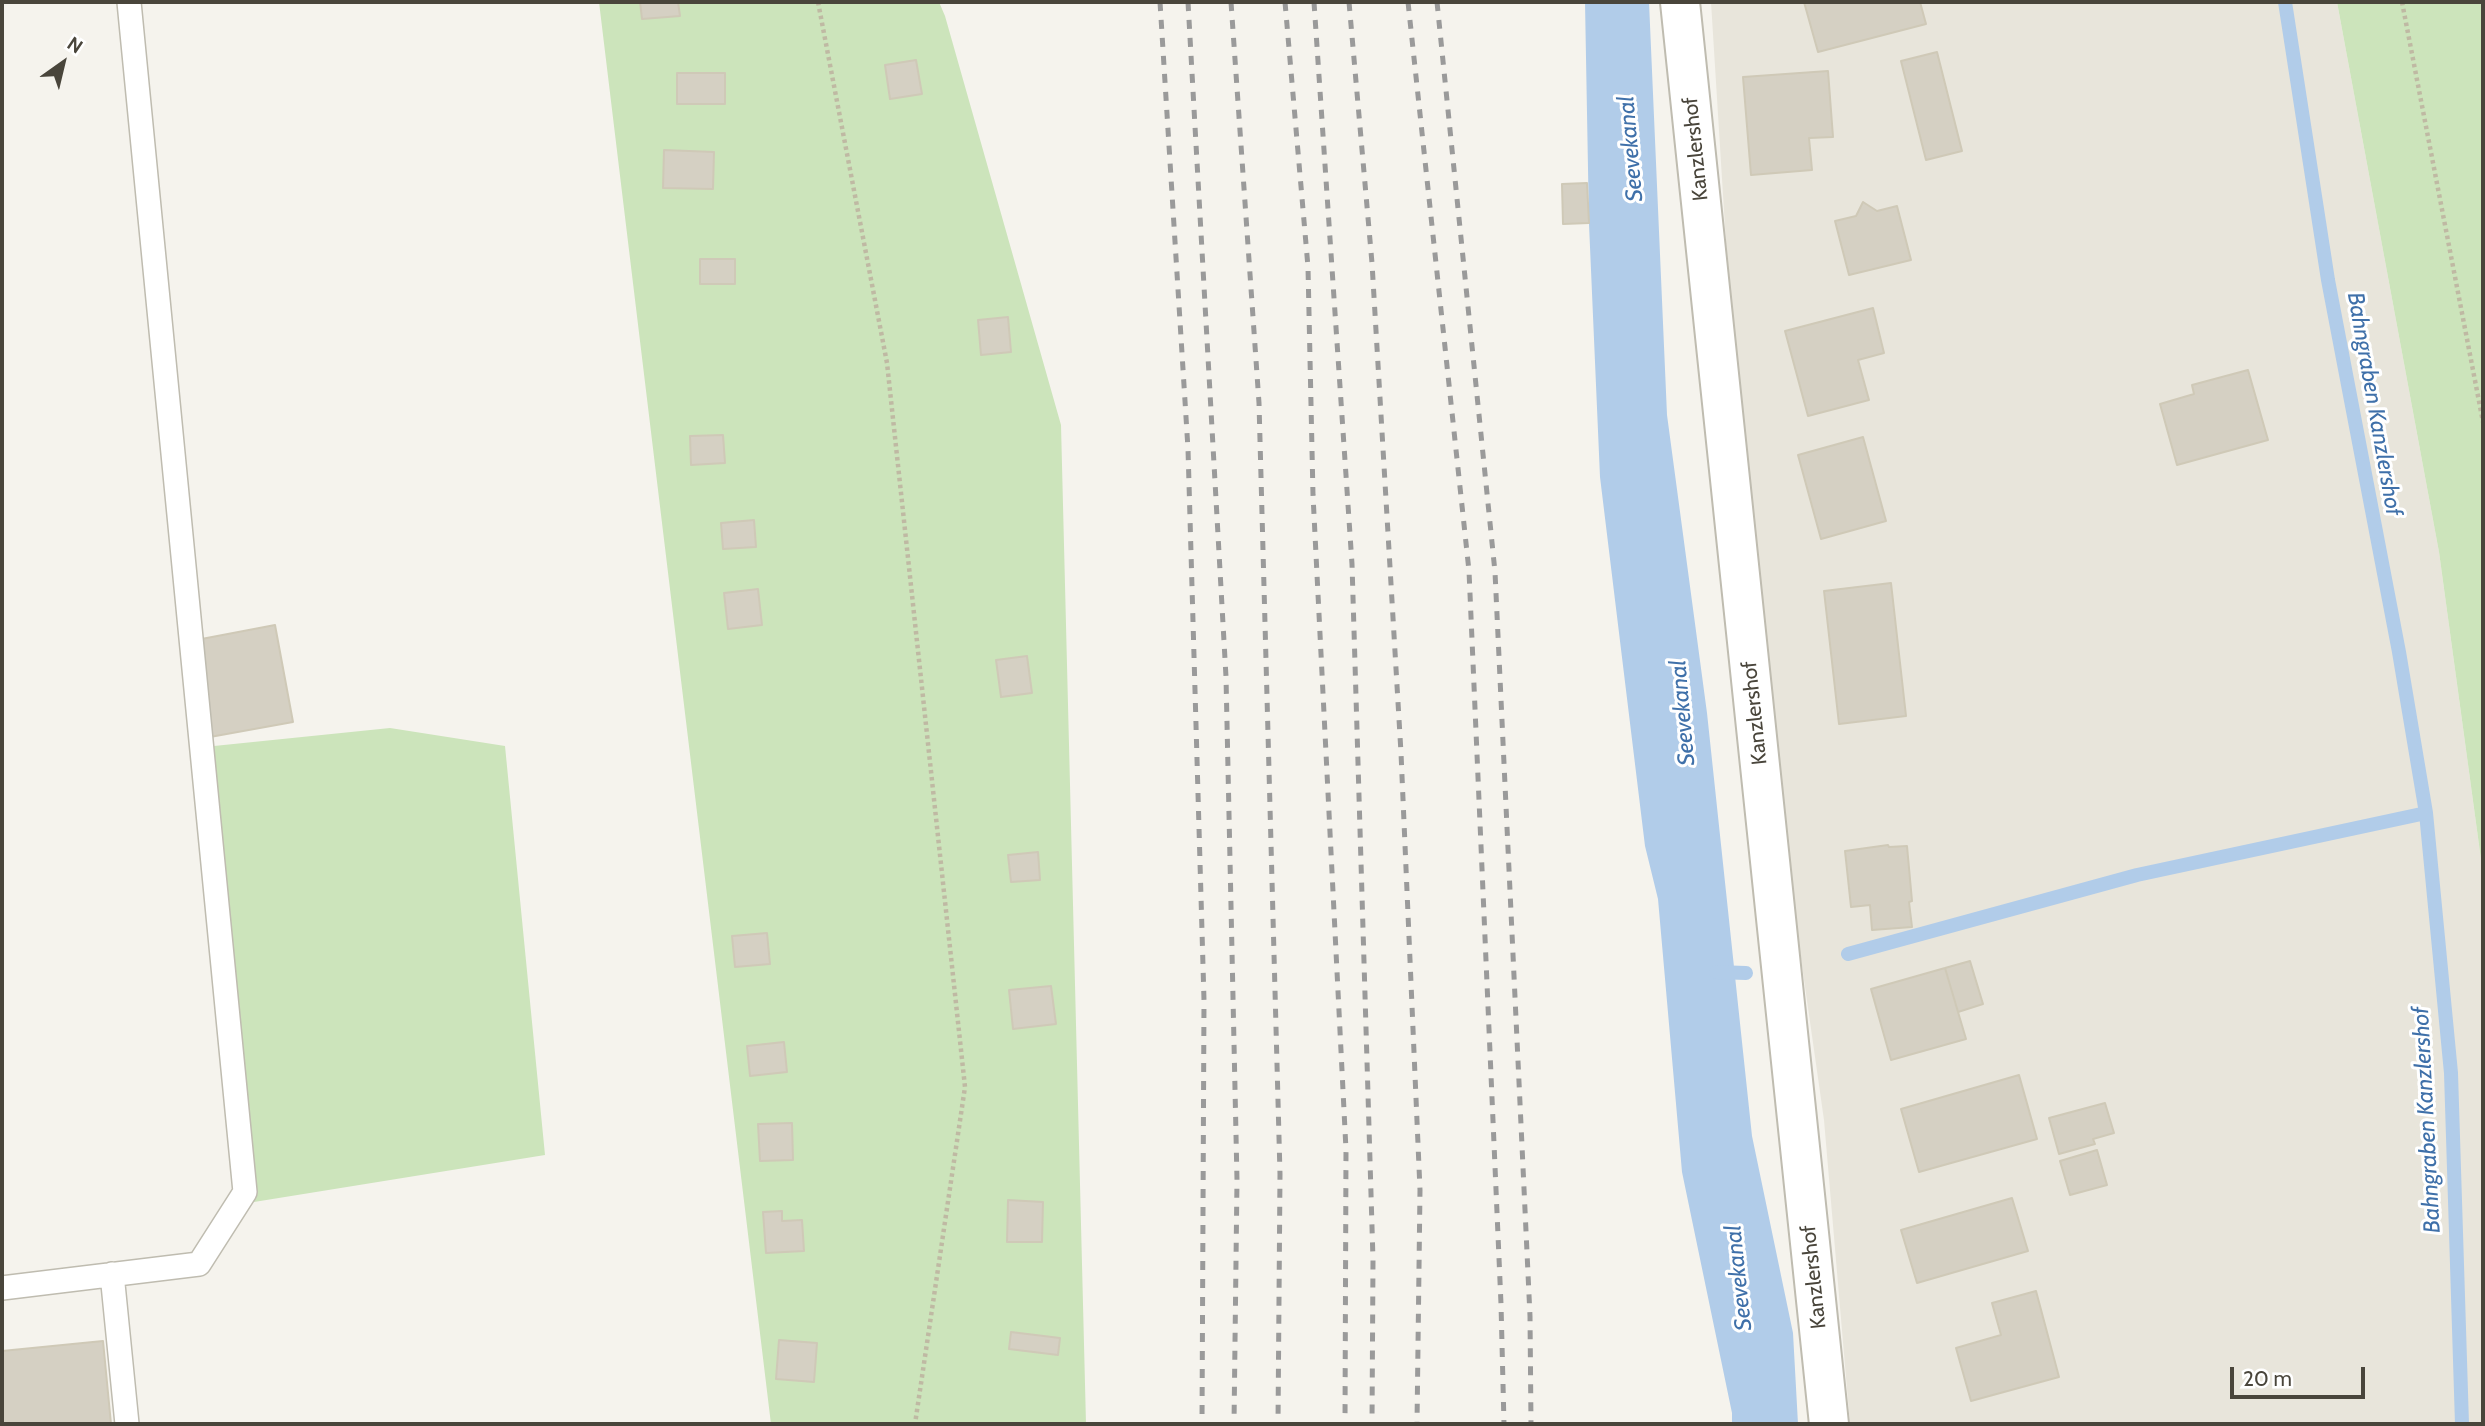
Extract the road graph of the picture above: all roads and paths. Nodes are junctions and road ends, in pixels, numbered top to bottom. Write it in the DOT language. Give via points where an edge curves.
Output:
graph roads {
  1 [pos="129,2"];
  2 [pos="818,2"];
  3 [pos="1680,2"];
  4 [pos="2402,2"];
  5 [pos="2483,422"];
  6 [pos="112,1274"];
  7 [pos="2,1288"];
  8 [pos="127,1424"];
  9 [pos="915,1424"];
  10 [pos="1829,1424"];
  1 -- 6 [label="lane" via="245,1192 199,1264"];
  2 -- 9 [label="path" via="887,363 965,1087"];
  3 -- 10 [label="street, Kanzlershof"];
  4 -- 5 [label="path"];
  6 -- 7 [label="lane"];
  6 -- 8 [label="lane"];
}
